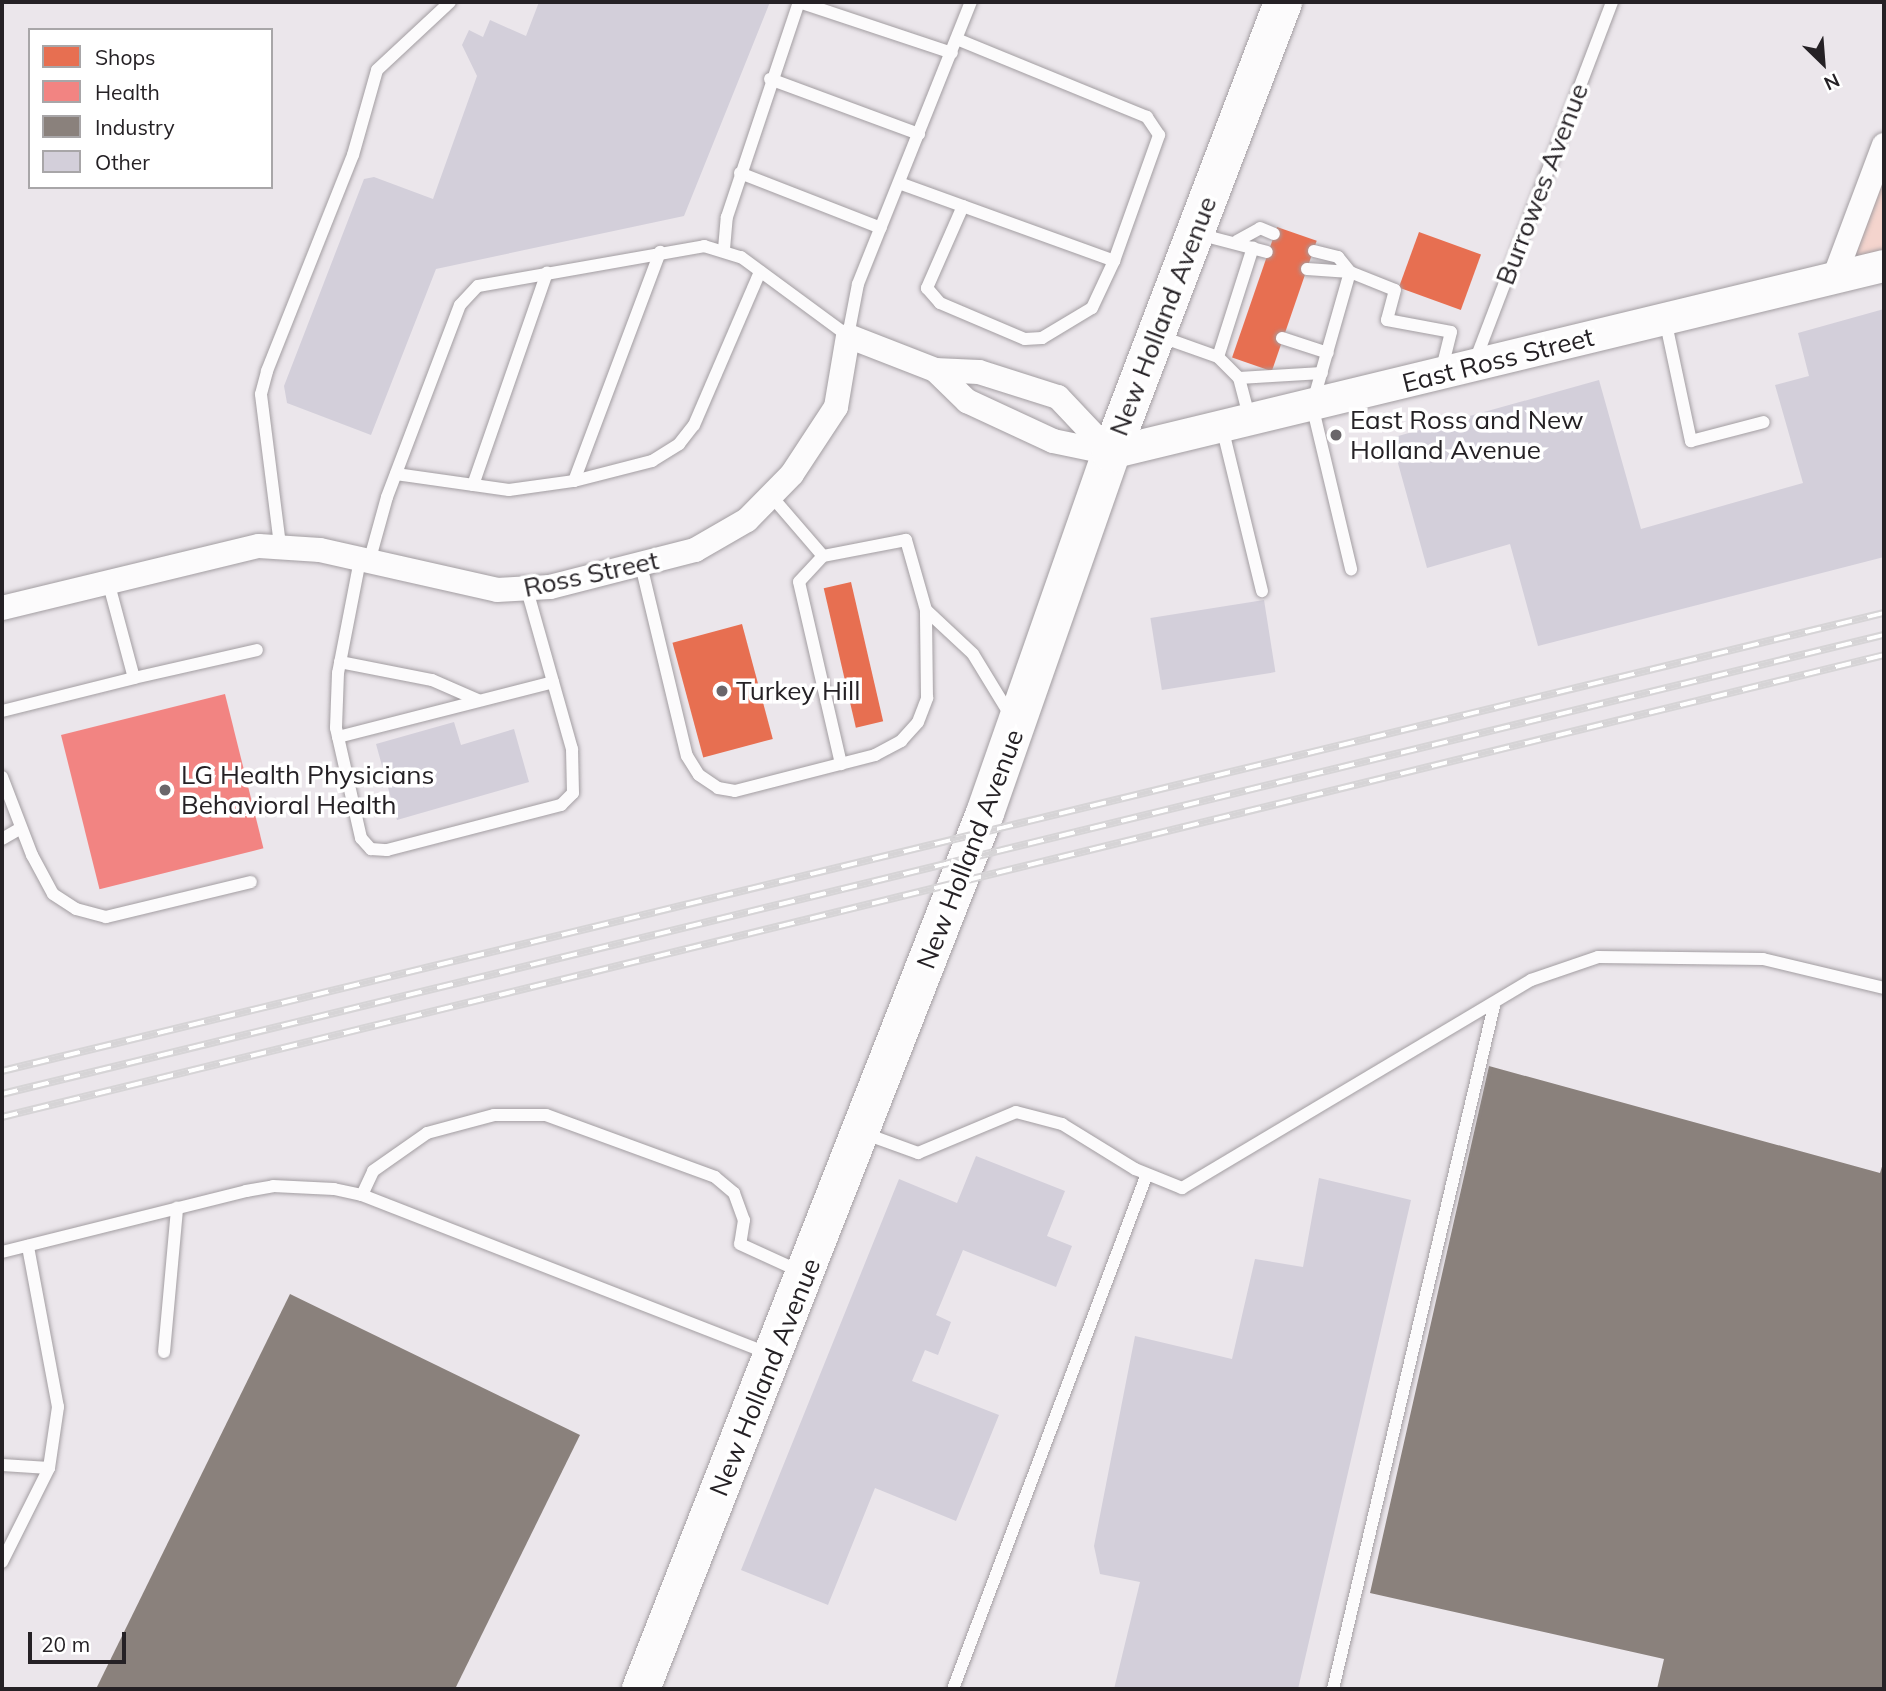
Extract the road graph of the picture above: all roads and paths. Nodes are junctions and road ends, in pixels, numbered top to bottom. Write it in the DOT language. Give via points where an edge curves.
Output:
graph roads {
  1 [pos="450,2"];
  2 [pos="799,2"];
  3 [pos="971,2"];
  4 [pos="1283,2"];
  5 [pos="1612,2"];
  6 [pos="957,39"];
  7 [pos="952,53"];
  8 [pos="770,79"];
  9 [pos="919,134"];
  10 [pos="1884,145"];
  11 [pos="740,173"];
  12 [pos="899,183"];
  13 [pos="963,206"];
  14 [pos="881,228"];
  15 [pos="1194,233"];
  16 [pos="1274,234"];
  17 [pos="1237,241"];
  18 [pos="1253,247"];
  19 [pos="724,249"];
  20 [pos="1314,251"];
  21 [pos="1267,252"];
  22 [pos="660,253"];
  23 [pos="1114,261"];
  24 [pos="1884,266"];
  25 [pos="1307,269"];
  26 [pos="547,272"];
  27 [pos="760,272"];
  28 [pos="1350,272"];
  29 [pos="1833,278"];
  30 [pos="1665,319"];
  31 [pos="1156,335"];
  32 [pos="848,336"];
  33 [pos="1282,338"];
  34 [pos="1328,353"];
  35 [pos="1218,357"];
  36 [pos="1473,366"];
  37 [pos="935,370"];
  38 [pos="1322,373"];
  39 [pos="1442,373"];
  40 [pos="1239,378"];
  41 [pos="1312,405"];
  42 [pos="1764,422"];
  43 [pos="1236,423"];
  44 [pos="1111,453"];
  45 [pos="396,474"];
  46 [pos="574,481"];
  47 [pos="473,485"];
  48 [pos="772,497"];
  49 [pos="280,545"];
  50 [pos="822,556"];
  51 [pos="365,561"];
  52 [pos="640,565"];
  53 [pos="1351,569"];
  54 [pos="108,581"];
  55 [pos="527,590"];
  56 [pos="1262,591"];
  57 [pos="2,608"];
  58 [pos="926,610"];
  59 [pos="257,650"];
  60 [pos="340,662"];
  61 [pos="134,678"];
  62 [pos="553,682"];
  63 [pos="478,700"];
  64 [pos="2,710"];
  65 [pos="1017,727"];
  66 [pos="338,737"];
  67 [pos="841,764"];
  68 [pos="2,778"];
  69 [pos="22,828"];
  70 [pos="2,839"];
  71 [pos="251,882"];
  72 [pos="1884,988"];
  73 [pos="1494,1006"];
  74 [pos="861,1132"];
  75 [pos="1147,1174"];
  76 [pos="362,1195"];
  77 [pos="177,1208"];
  78 [pos="28,1245"];
  79 [pos="2,1252"];
  80 [pos="806,1274"];
  81 [pos="164,1352"];
  82 [pos="773,1356"];
  83 [pos="2,1465"];
  84 [pos="49,1468"];
  85 [pos="2,1562"];
  86 [pos="641,1689"];
  87 [pos="953,1689"];
  88 [pos="1333,1689"];
  1 -- 49 [label="lane" via="377,70 353,155 267,371 261,394"];
  2 -- 7 [label="lane"];
  2 -- 8 [label="lane"];
  3 -- 6 [label="lane"];
  4 -- 15 [label="main road, New Holland Avenue"];
  5 -- 36 [label="lane, Burrowes Avenue"];
  6 -- 7 [label="lane"];
  6 -- 23 [label="lane" via="1147,117 1159,135"];
  7 -- 9 [label="lane"];
  8 -- 9 [label="lane"];
  8 -- 11 [label="lane"];
  9 -- 12 [label="lane"];
  10 -- 29 [label="street"];
  11 -- 14 [label="lane"];
  11 -- 19 [label="lane"];
  12 -- 13 [label="lane"];
  12 -- 14 [label="lane"];
  13 -- 23 [label="lane"];
  13 -- 23 [label="lane" via="927,288 940,303 1025,339 1042,338 1092,309"];
  14 -- 32 [label="lane" via="852,302"];
  15 -- 17 [label="lane"];
  15 -- 31 [label="main road, New Holland Avenue"];
  16 -- 17 [label="lane" via="1261,228"];
  17 -- 18 [label="lane"];
  18 -- 21 [label="lane"];
  18 -- 35 [label="lane" via="1235,324"];
  19 -- 22 [label="lane" via="704,246"];
  19 -- 27 [label="lane"];
  20 -- 28 [label="lane" via="1338,257"];
  22 -- 26 [label="lane"];
  22 -- 46 [label="lane"];
  24 -- 29 [label="street, East Ross Street"];
  25 -- 28 [label="lane"];
  26 -- 45 [label="lane" via="491,281 467,295"];
  26 -- 47 [label="lane"];
  27 -- 32 [label="lane"];
  27 -- 46 [label="lane" via="694,425 679,444 652,461"];
  28 -- 34 [label="lane"];
  28 -- 39 [label="lane" via="1395,290 1387,320 1451,332"];
  29 -- 30 [label="street, East Ross Street"];
  30 -- 36 [label="street, East Ross Street"];
  30 -- 42 [label="lane" via="1690,441"];
  31 -- 35 [label="lane"];
  31 -- 44 [label="main road, New Holland Avenue"];
  32 -- 37 [label="street"];
  32 -- 48 [label="street, Ross Street" via="836,407"];
  33 -- 34 [label="lane"];
  34 -- 38 [label="lane"];
  35 -- 40 [label="lane"];
  36 -- 39 [label="street, East Ross Street"];
  37 -- 44 [label="street" via="967,401 1053,441"];
  37 -- 44 [label="street" via="979,372 1058,397"];
  38 -- 40 [label="lane"];
  38 -- 41 [label="lane"];
  39 -- 41 [label="street, East Ross Street"];
  40 -- 43 [label="lane"];
  41 -- 43 [label="street, East Ross Street"];
  41 -- 53 [label="lane"];
  43 -- 44 [label="street, East Ross Street"];
  43 -- 56 [label="lane"];
  44 -- 65 [label="main road, New Holland Avenue"];
  45 -- 47 [label="lane"];
  45 -- 51 [label="lane"];
  46 -- 47 [label="lane" via="509,491"];
  48 -- 50 [label="lane"];
  48 -- 52 [label="street, Ross Street" via="722,536 695,550"];
  49 -- 51 [label="street, Ross Street"];
  49 -- 54 [label="street, Ross Street" via="226,551"];
  50 -- 58 [label="lane" via="906,540"];
  50 -- 67 [label="lane" via="799,582"];
  51 -- 55 [label="street, Ross Street" via="470,587"];
  51 -- 60 [label="lane"];
  52 -- 55 [label="street, Ross Street"];
  52 -- 67 [label="lane" via="687,756 699,775 718,788 735,791"];
  54 -- 57 [label="street, Ross Street"];
  54 -- 61 [label="lane"];
  55 -- 62 [label="lane"];
  58 -- 65 [label="lane" via="973,654"];
  58 -- 67 [label="lane" via="927,698 918,722 901,741 875,755"];
  59 -- 61 [label="lane"];
  60 -- 63 [label="lane" via="432,680"];
  60 -- 66 [label="lane"];
  61 -- 64 [label="lane"];
  62 -- 63 [label="lane"];
  62 -- 66 [label="lane" via="572,749 573,793 561,805 387,850 371,849 361,838"];
  63 -- 66 [label="lane"];
  65 -- 74 [label="main road, New Holland Avenue"];
  68 -- 69 [label="lane"];
  69 -- 70 [label="lane"];
  69 -- 71 [label="lane" via="53,894 76,909 106,917"];
  72 -- 73 [label="lane" via="1763,959 1598,957 1531,980"];
  73 -- 75 [label="lane" via="1182,1188"];
  73 -- 88 [label="lane"];
  74 -- 75 [label="lane" via="918,1153 1016,1112 1062,1124"];
  74 -- 80 [label="main road, New Holland Avenue"];
  75 -- 87 [label="lane"];
  76 -- 77 [label="lane" via="273,1186"];
  76 -- 80 [label="lane" via="373,1171 427,1133 494,1115 546,1115 715,1177 734,1193 741,1211 740,1244"];
  76 -- 82 [label="lane"];
  77 -- 78 [label="lane"];
  77 -- 81 [label="lane"];
  78 -- 79 [label="lane"];
  78 -- 84 [label="lane" via="58,1407"];
  80 -- 82 [label="main road, New Holland Avenue"];
  82 -- 86 [label="main road, New Holland Avenue"];
  83 -- 84 [label="lane"];
  84 -- 85 [label="lane"];
}
